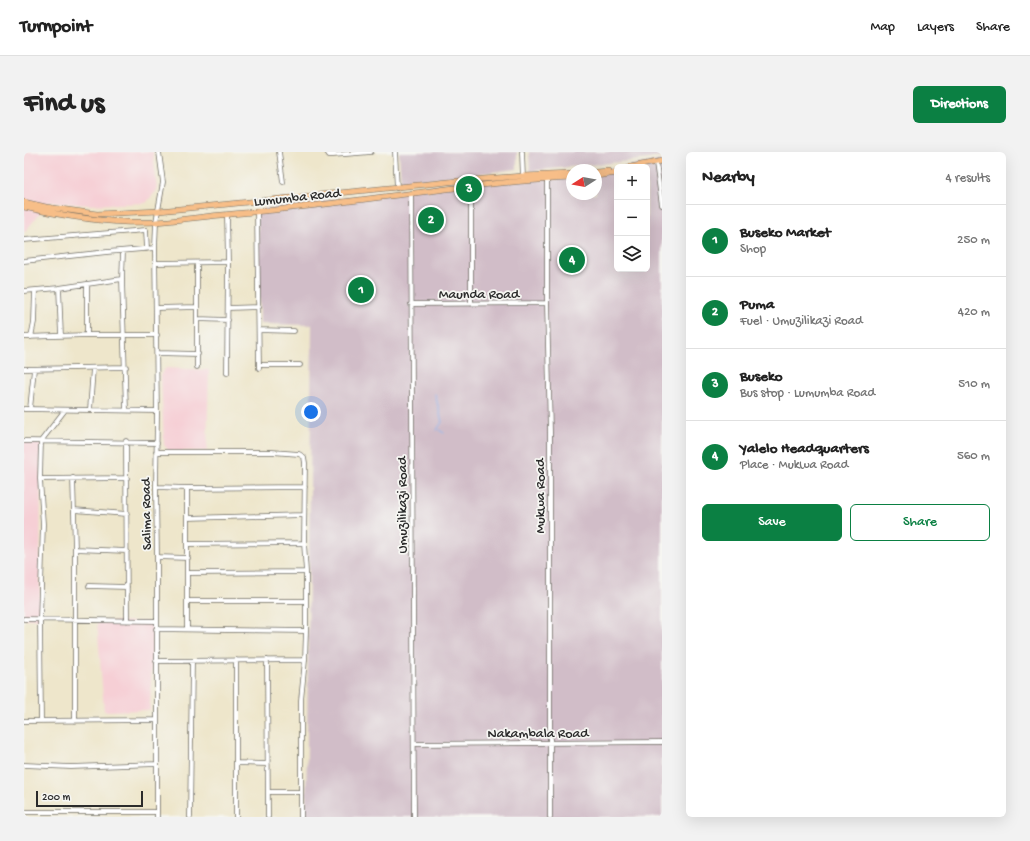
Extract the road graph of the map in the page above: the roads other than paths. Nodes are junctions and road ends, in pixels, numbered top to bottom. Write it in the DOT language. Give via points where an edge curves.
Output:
graph roads {
  1 [pos="159,152"];
  2 [pos="280,152"];
  3 [pos="327,152"];
  4 [pos="357,152"];
  5 [pos="371,152"];
  6 [pos="395,152"];
  7 [pos="522,152"];
  8 [pos="662,161"];
  9 [pos="656,164"];
  10 [pos="662,164"];
  11 [pos="650,165"];
  12 [pos="650,166"];
  13 [pos="614,169"];
  14 [pos="602,171"];
  15 [pos="614,173"];
  16 [pos="566,175"];
  17 [pos="602,175"];
  18 [pos="548,177"];
  19 [pos="523,178"];
  20 [pos="566,178"];
  21 [pos="283,182"];
  22 [pos="471,186"];
  23 [pos="397,188"];
  24 [pos="411,194"];
  25 [pos="24,202"];
  26 [pos="662,205"];
  27 [pos="24,207"];
  28 [pos="159,211"];
  29 [pos="257,212"];
  30 [pos="227,215"];
  31 [pos="156,222"];
  32 [pos="24,240"];
  33 [pos="155,248"];
  34 [pos="147,249"];
  35 [pos="123,252"];
  36 [pos="24,261"];
  37 [pos="228,262"];
  38 [pos="156,263"];
  39 [pos="197,263"];
  40 [pos="122,279"];
  41 [pos="87,284"];
  42 [pos="59,288"];
  43 [pos="24,291"];
  44 [pos="35,291"];
  45 [pos="547,303"];
  46 [pos="411,304"];
  47 [pos="471,304"];
  48 [pos="197,307"];
  49 [pos="259,307"];
  50 [pos="157,308"];
  51 [pos="228,308"];
  52 [pos="197,319"];
  53 [pos="228,320"];
  54 [pos="259,330"];
  55 [pos="294,331"];
  56 [pos="88,335"];
  57 [pos="157,335"];
  58 [pos="61,336"];
  59 [pos="124,336"];
  60 [pos="24,337"];
  61 [pos="31,337"];
  62 [pos="157,353"];
  63 [pos="198,354"];
  64 [pos="300,365"];
  65 [pos="126,367"];
  66 [pos="197,367"];
  67 [pos="93,368"];
  68 [pos="24,369"];
  69 [pos="34,369"];
  70 [pos="227,372"];
  71 [pos="24,409"];
  72 [pos="30,409"];
  73 [pos="65,410"];
  74 [pos="90,410"];
  75 [pos="126,410"];
  76 [pos="157,411"];
  77 [pos="24,441"];
  78 [pos="41,441"];
  79 [pos="126,441"];
  80 [pos="157,442"];
  81 [pos="156,452"];
  82 [pos="73,478"];
  83 [pos="127,478"];
  84 [pos="40,479"];
  85 [pos="156,487"];
  86 [pos="305,487"];
  87 [pos="187,488"];
  88 [pos="74,510"];
  89 [pos="127,514"];
  90 [pos="304,515"];
  91 [pos="187,518"];
  92 [pos="304,543"];
  93 [pos="187,544"];
  94 [pos="75,550"];
  95 [pos="127,551"];
  96 [pos="157,556"];
  97 [pos="188,558"];
  98 [pos="306,572"];
  99 [pos="188,573"];
  100 [pos="89,586"];
  101 [pos="127,587"];
  102 [pos="187,601"];
  103 [pos="306,601"];
  104 [pos="24,619"];
  105 [pos="40,619"];
  106 [pos="74,619"];
  107 [pos="126,621"];
  108 [pos="156,621"];
  109 [pos="156,629"];
  110 [pos="187,629"];
  111 [pos="306,631"];
  112 [pos="236,660"];
  113 [pos="267,660"];
  114 [pos="305,660"];
  115 [pos="156,661"];
  116 [pos="192,661"];
  117 [pos="157,720"];
  118 [pos="24,721"];
  119 [pos="40,721"];
  120 [pos="75,721"];
  121 [pos="662,742"];
  122 [pos="550,743"];
  123 [pos="414,744"];
  124 [pos="236,763"];
  125 [pos="157,764"];
  126 [pos="267,764"];
  127 [pos="24,765"];
  128 [pos="269,792"];
  129 [pos="300,792"];
  130 [pos="24,812"];
  131 [pos="157,812"];
  132 [pos="157,817"];
  133 [pos="190,817"];
  134 [pos="236,817"];
  135 [pos="268,817"];
  136 [pos="301,817"];
  137 [pos="414,817"];
  138 [pos="550,817"];
  1 -- 28 [label="street, Salima Road" via="163,182"];
  2 -- 21 [label="street"];
  3 -- 4 [label="street" via="330,155"];
  4 -- 5 [label="street"];
  6 -- 23 [label="street"];
  7 -- 19 [label="street"];
  8 -- 9 [label="main road"];
  9 -- 10 [label="main road"];
  9 -- 11 [label="main road"];
  9 -- 12 [label="main road"];
  9 -- 26 [label="street"];
  13 -- 14 [label="main road"];
  15 -- 17 [label="main road"];
  16 -- 18 [label="main road, Lumumba Road"];
  18 -- 19 [label="main road, Lumumba Road"];
  18 -- 20 [label="main road, Lumumba Road"];
  18 -- 45 [label="street, Mukwa Road"];
  19 -- 22 [label="main road, Lumumba Road"];
  19 -- 23 [label="main road, Lumumba Road"];
  22 -- 24 [label="main road, Lumumba Road"];
  22 -- 47 [label="street"];
  23 -- 28 [label="main road, Lumumba Road"];
  24 -- 29 [label="main road, Lumumba Road"];
  24 -- 46 [label="street, Umuzilikazi Road"];
  25 -- 28 [label="main road, Lumumba Road" via="97,214"];
  27 -- 31 [label="main road, Lumumba Road" via="97,221"];
  28 -- 31 [label="street, Salima Road"];
  29 -- 30 [label="main road, Lumumba Road"];
  29 -- 49 [label="street"];
  30 -- 31 [label="main road, Lumumba Road"];
  30 -- 37 [label="street"];
  31 -- 33 [label="street, Salima Road"];
  32 -- 34 [label="street" via="146,230"];
  33 -- 34 [label="street"];
  33 -- 38 [label="street, Salima Road"];
  34 -- 35 [label="street"];
  35 -- 36 [label="street"];
  35 -- 40 [label="street"];
  37 -- 39 [label="street"];
  37 -- 51 [label="street"];
  38 -- 39 [label="street"];
  38 -- 50 [label="street, Salima Road"];
  39 -- 48 [label="street"];
  40 -- 41 [label="street"];
  40 -- 59 [label="street"];
  41 -- 42 [label="street"];
  41 -- 56 [label="street"];
  42 -- 44 [label="street"];
  42 -- 58 [label="street"];
  43 -- 44 [label="street"];
  44 -- 61 [label="street"];
  45 -- 47 [label="street, Maunda Road"];
  45 -- 122 [label="street, Mukwa Road" via="550,432"];
  46 -- 47 [label="street, Maunda Road"];
  46 -- 123 [label="street, Umuzilikazi Road"];
  48 -- 50 [label="street"];
  48 -- 52 [label="street"];
  49 -- 51 [label="street"];
  49 -- 54 [label="street"];
  50 -- 57 [label="street, Salima Road"];
  51 -- 53 [label="street"];
  52 -- 53 [label="street"];
  52 -- 63 [label="street"];
  53 -- 70 [label="street"];
  54 -- 55 [label="street"];
  54 -- 64 [label="street" via="259,366"];
  56 -- 58 [label="street"];
  56 -- 59 [label="street"];
  57 -- 59 [label="street"];
  57 -- 62 [label="street, Salima Road"];
  58 -- 61 [label="street"];
  59 -- 65 [label="street"];
  60 -- 61 [label="street"];
  62 -- 63 [label="street"];
  62 -- 76 [label="street, Salima Road"];
  63 -- 66 [label="street"];
  65 -- 67 [label="street"];
  65 -- 75 [label="street"];
  67 -- 69 [label="street"];
  67 -- 74 [label="street"];
  68 -- 69 [label="street"];
  69 -- 72 [label="street"];
  71 -- 72 [label="street"];
  72 -- 73 [label="street"];
  73 -- 74 [label="street"];
  73 -- 78 [label="street"];
  74 -- 75 [label="street"];
  75 -- 76 [label="street"];
  76 -- 80 [label="street, Salima Road"];
  77 -- 78 [label="street"];
  78 -- 79 [label="street"];
  78 -- 84 [label="street"];
  79 -- 80 [label="street"];
  79 -- 83 [label="street"];
  80 -- 81 [label="street, Salima Road"];
  81 -- 85 [label="street, Salima Road"];
  81 -- 86 [label="street" via="299,454 304,457"];
  82 -- 83 [label="street"];
  82 -- 84 [label="street"];
  82 -- 88 [label="street"];
  83 -- 89 [label="street"];
  84 -- 105 [label="street" via="43,524"];
  85 -- 87 [label="street"];
  85 -- 96 [label="street, Salima Road"];
  86 -- 87 [label="street"];
  86 -- 90 [label="street"];
  87 -- 91 [label="street"];
  88 -- 89 [label="street"];
  88 -- 94 [label="street"];
  89 -- 95 [label="street"];
  90 -- 91 [label="street"];
  90 -- 92 [label="street"];
  91 -- 93 [label="street"];
  92 -- 93 [label="street"];
  92 -- 98 [label="street"];
  93 -- 97 [label="street"];
  94 -- 95 [label="street"];
  94 -- 106 [label="street"];
  95 -- 101 [label="street"];
  96 -- 97 [label="street"];
  96 -- 108 [label="street, Salima Road"];
  97 -- 99 [label="street"];
  98 -- 99 [label="street"];
  98 -- 103 [label="street"];
  99 -- 102 [label="street"];
  100 -- 101 [label="street"];
  101 -- 107 [label="street"];
  102 -- 103 [label="street"];
  102 -- 110 [label="street"];
  103 -- 111 [label="street"];
  104 -- 105 [label="street"];
  105 -- 106 [label="street"];
  105 -- 119 [label="street"];
  106 -- 107 [label="street"];
  106 -- 120 [label="street"];
  107 -- 108 [label="street"];
  108 -- 109 [label="street, Salima Road"];
  109 -- 110 [label="street"];
  109 -- 115 [label="street, Salima Road"];
  110 -- 111 [label="street"];
  111 -- 114 [label="street"];
  112 -- 113 [label="street"];
  112 -- 116 [label="street"];
  112 -- 124 [label="street"];
  113 -- 114 [label="street"];
  113 -- 126 [label="street"];
  114 -- 129 [label="street" via="301,700"];
  115 -- 116 [label="street"];
  115 -- 117 [label="street, Salima Road"];
  116 -- 133 [label="street"];
  117 -- 120 [label="street"];
  117 -- 125 [label="street, Salima Road"];
  118 -- 119 [label="street"];
  119 -- 120 [label="street"];
  121 -- 122 [label="street, Nakambala Road"];
  122 -- 123 [label="street, Nakambala Road"];
  122 -- 138 [label="street, Mukwa Road"];
  123 -- 137 [label="street, Umuzilikazi Road"];
  124 -- 126 [label="street"];
  124 -- 134 [label="street"];
  125 -- 127 [label="street" via="71,767"];
  125 -- 131 [label="street, Salima Road"];
  126 -- 128 [label="street"];
  128 -- 129 [label="street"];
  128 -- 135 [label="street"];
  129 -- 136 [label="street"];
  130 -- 131 [label="street"];
  131 -- 132 [label="street, Salima Road"];
}
